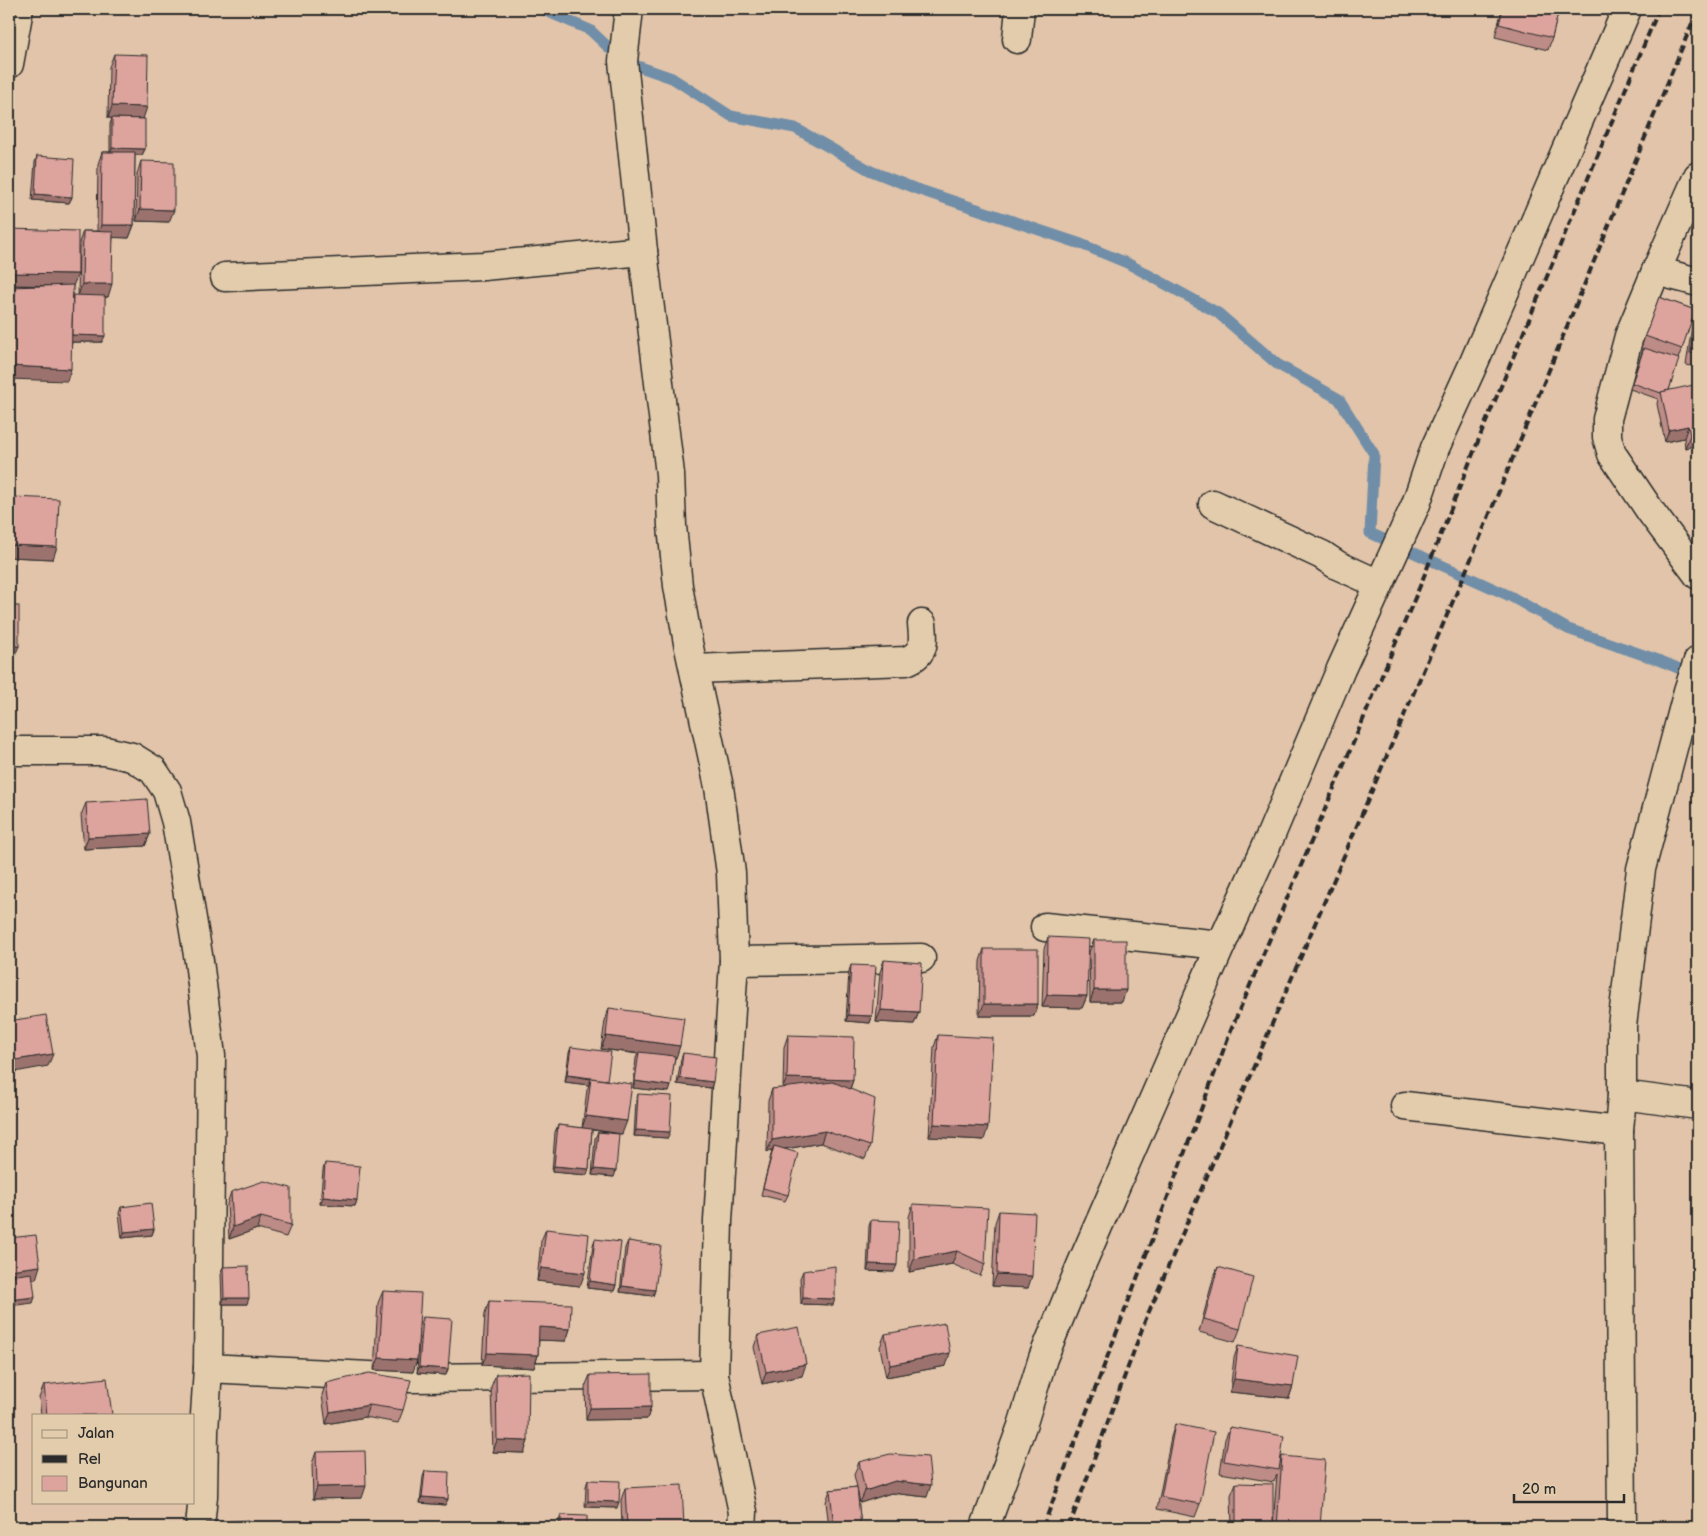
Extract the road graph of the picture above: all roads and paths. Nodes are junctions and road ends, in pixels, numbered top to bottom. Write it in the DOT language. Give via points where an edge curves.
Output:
graph roads {
  1 [pos="19,9"];
  2 [pos="629,9"];
  3 [pos="1020,9"];
  4 [pos="1628,9"];
  5 [pos="1017,39"];
  6 [pos="9,64"];
  7 [pos="1698,176"];
  8 [pos="643,251"];
  9 [pos="1656,271"];
  10 [pos="225,277"];
  11 [pos="1698,282"];
  12 [pos="1213,504"];
  13 [pos="1698,575"];
  14 [pos="1382,577"];
  15 [pos="922,624"];
  16 [pos="1698,661"];
  17 [pos="694,669"];
  18 [pos="9,750"];
  19 [pos="1045,927"];
  20 [pos="1221,945"];
  21 [pos="921,958"];
  22 [pos="734,961"];
  23 [pos="1622,1095"];
  24 [pos="1698,1105"];
  25 [pos="1405,1106"];
  26 [pos="1619,1131"];
  27 [pos="208,1368"];
  28 [pos="714,1375"];
  29 [pos="200,1527"];
  30 [pos="742,1527"];
  31 [pos="985,1527"];
  32 [pos="1622,1527"];
  1 -- 6 [label="street"];
  2 -- 8 [label="street" via="623,61"];
  3 -- 5 [label="street"];
  4 -- 14 [label="street" via="1435,448 1416,504"];
  7 -- 9 [label="street"];
  8 -- 10 [label="street" via="483,266"];
  8 -- 17 [label="street" via="670,474 678,586"];
  9 -- 11 [label="street"];
  9 -- 13 [label="street" via="1629,336 1607,419 1607,437 1612,454"];
  12 -- 14 [label="street" via="1343,568"];
  14 -- 20 [label="street"];
  15 -- 17 [label="street" via="922,648 917,657 906,662"];
  16 -- 23 [label="street" via="1641,869 1622,1026"];
  17 -- 22 [label="street" via="718,787 731,873"];
  18 -- 27 [label="street" via="105,751 132,757 153,770 167,791 176,822 211,1056"];
  19 -- 20 [label="street"];
  20 -- 31 [label="street" via="1052,1335"];
  21 -- 22 [label="street"];
  22 -- 28 [label="street" via="718,1222"];
  23 -- 24 [label="street"];
  23 -- 26 [label="street"];
  25 -- 26 [label="street"];
  26 -- 32 [label="street"];
  27 -- 28 [label="street" via="410,1378"];
  27 -- 29 [label="street"];
  28 -- 30 [label="street" via="743,1512"];
}
